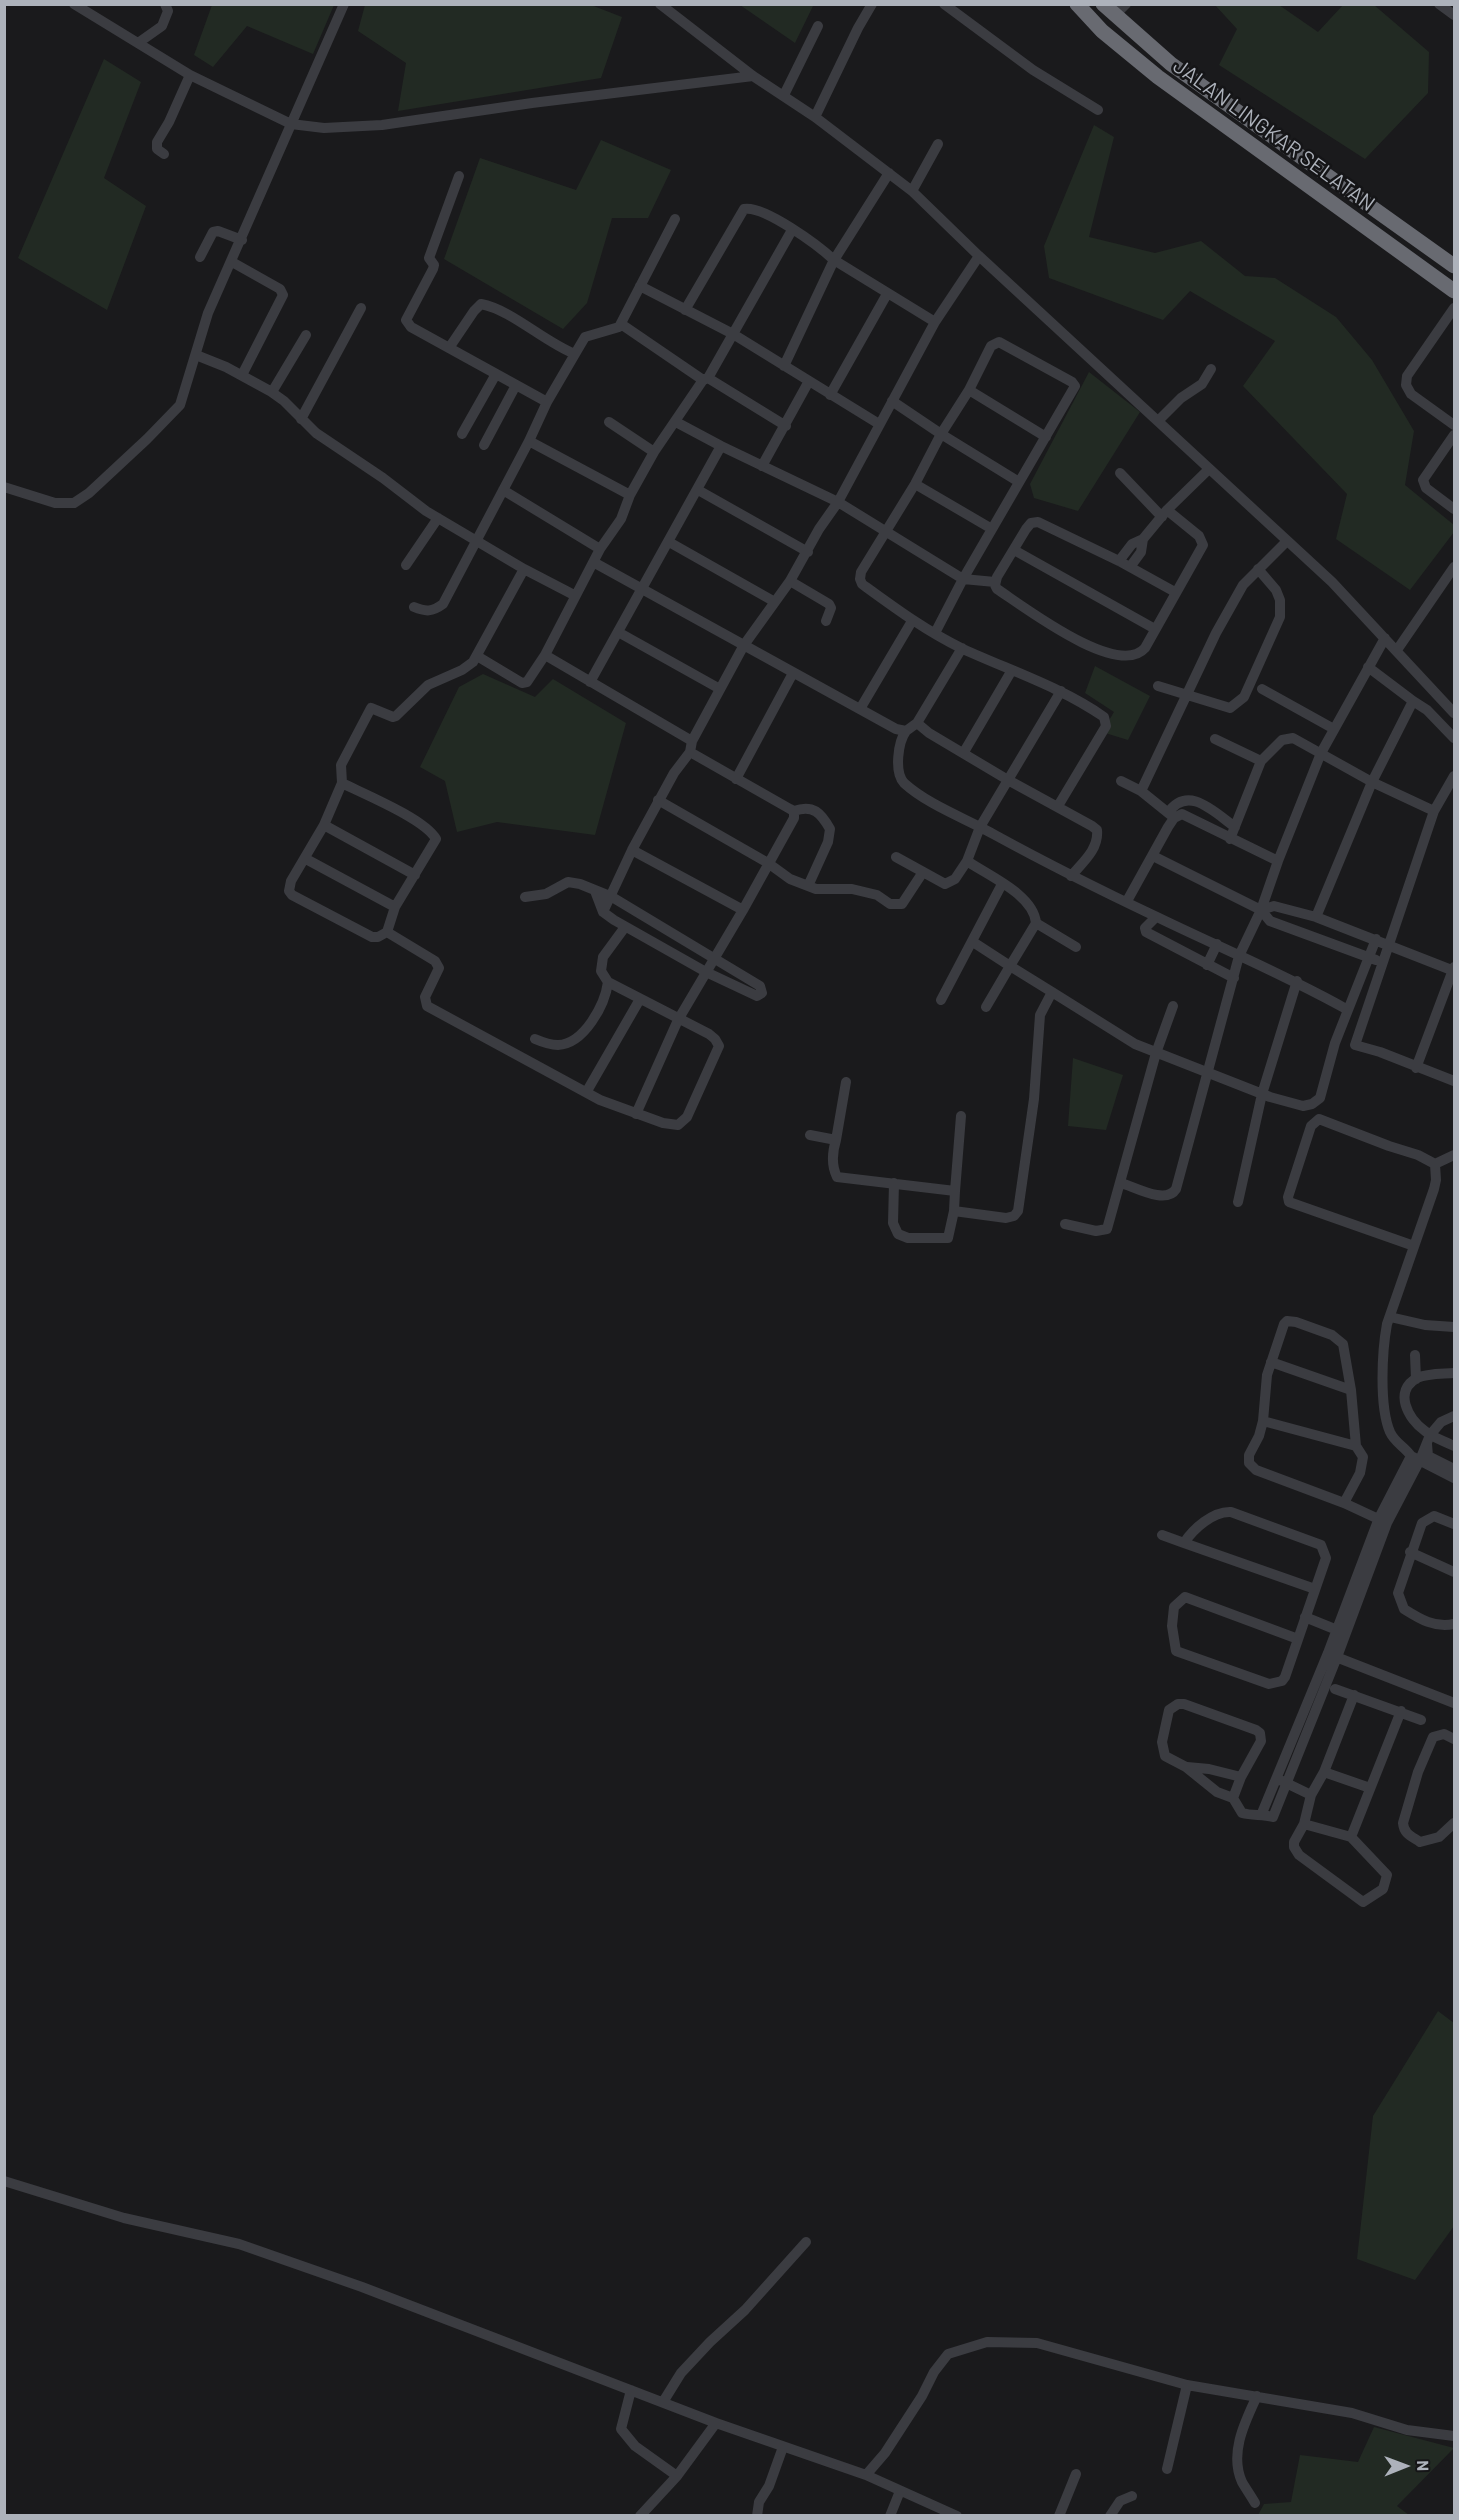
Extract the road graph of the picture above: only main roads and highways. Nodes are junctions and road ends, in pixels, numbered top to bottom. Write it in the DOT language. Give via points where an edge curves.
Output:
graph roads {
  1 [pos="1077,4"];
  2 [pos="1109,10"];
  3 [pos="1455,266"];
  4 [pos="1455,291"];
  1 -- 4 [label="highway, JALAN LINGKAR SELATAN" via="1102,31 1158,77"];
  2 -- 3 [label="highway, JALAN LINGKAR SELATAN" via="1171,64"];
}
